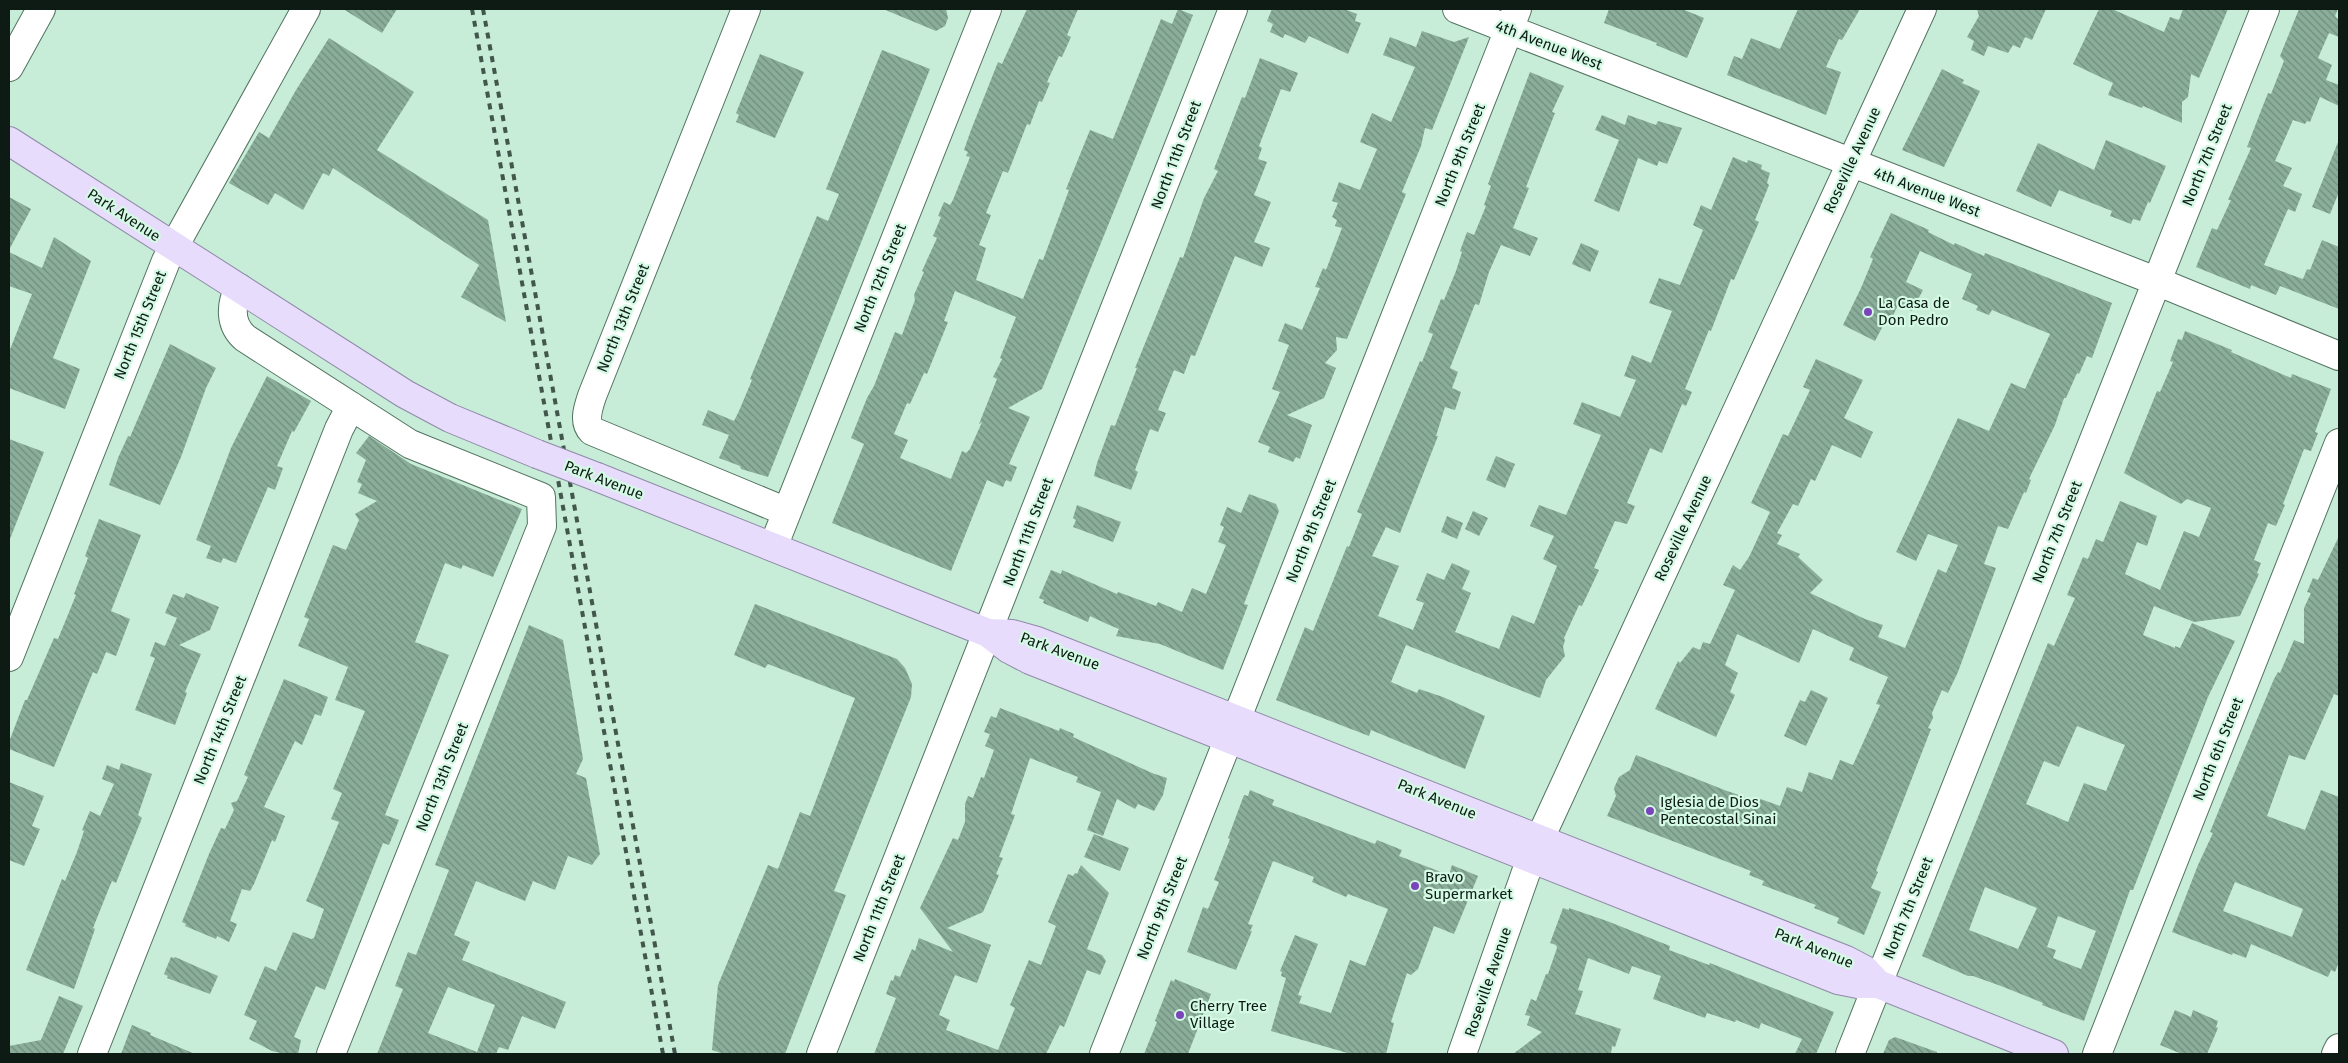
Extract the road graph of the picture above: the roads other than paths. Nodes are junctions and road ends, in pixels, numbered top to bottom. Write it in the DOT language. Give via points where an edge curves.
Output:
graph roads {
  1 [pos="41,9"];
  2 [pos="306,9"];
  3 [pos="746,9"];
  4 [pos="987,9"];
  5 [pos="1233,9"];
  6 [pos="1457,9"];
  7 [pos="1922,9"];
  8 [pos="2265,9"];
  9 [pos="1513,19"];
  10 [pos="9,67"];
  11 [pos="9,141"];
  12 [pos="1851,162"];
  13 [pos="174,246"];
  14 [pos="2157,282"];
  15 [pos="239,288"];
  16 [pos="2339,356"];
  17 [pos="351,406"];
  18 [pos="2339,443"];
  19 [pos="787,512"];
  20 [pos="773,547"];
  21 [pos="988,633"];
  22 [pos="9,657"];
  23 [pos="1233,729"];
  24 [pos="1535,849"];
  25 [pos="1878,984"];
  26 [pos="2339,1048"];
  27 [pos="92,1054"];
  28 [pos="332,1054"];
  29 [pos="821,1054"];
  30 [pos="1104,1054"];
  31 [pos="1462,1054"];
  32 [pos="1850,1054"];
  33 [pos="2054,1054"];
  34 [pos="2097,1054"];
  35 [pos="2336,1054"];
  1 -- 10 [label="street"];
  2 -- 13 [label="street, North 15th Street"];
  3 -- 19 [label="street, North 13th Street" via="592,396 587,420 592,431"];
  4 -- 19 [label="street, North 12th Street"];
  5 -- 21 [label="street, North 11th Street"];
  6 -- 9 [label="street, 4th Avenue West"];
  7 -- 12 [label="street, Roseville Avenue"];
  8 -- 14 [label="street, North 7th Street"];
  9 -- 12 [label="street, 4th Avenue West"];
  9 -- 23 [label="street, North 9th Street"];
  11 -- 13 [label="main road, Park Avenue"];
  12 -- 14 [label="street, 4th Avenue West"];
  12 -- 24 [label="street, Roseville Avenue"];
  13 -- 15 [label="main road, Park Avenue"];
  13 -- 22 [label="street, North 15th Street"];
  14 -- 16 [label="street, 4th Avenue West"];
  14 -- 25 [label="street, North 7th Street"];
  15 -- 17 [label="street" via="232,310 240,334"];
  15 -- 20 [label="main road, Park Avenue, bridge" via="426,406 465,425"];
  17 -- 27 [label="street, North 14th Street" via="339,429"];
  17 -- 28 [label="street, North 13th Street" via="416,447 541,497 542,526"];
  18 -- 34 [label="street, North 6th Street"];
  19 -- 20 [label="street, North 12th Street"];
  20 -- 21 [label="main road, Park Avenue"];
  21 -- 23 [label="main road, Park Avenue" via="1037,640"];
  21 -- 29 [label="street, North 11th Street"];
  23 -- 24 [label="main road, Park Avenue"];
  23 -- 30 [label="street, North 9th Street"];
  24 -- 25 [label="main road, Park Avenue" via="1838,980"];
  24 -- 31 [label="street, Roseville Avenue"];
  25 -- 32 [label="street, North 7th Street"];
  25 -- 33 [label="main road, Park Avenue"];
  26 -- 35 [label="street"];
}
